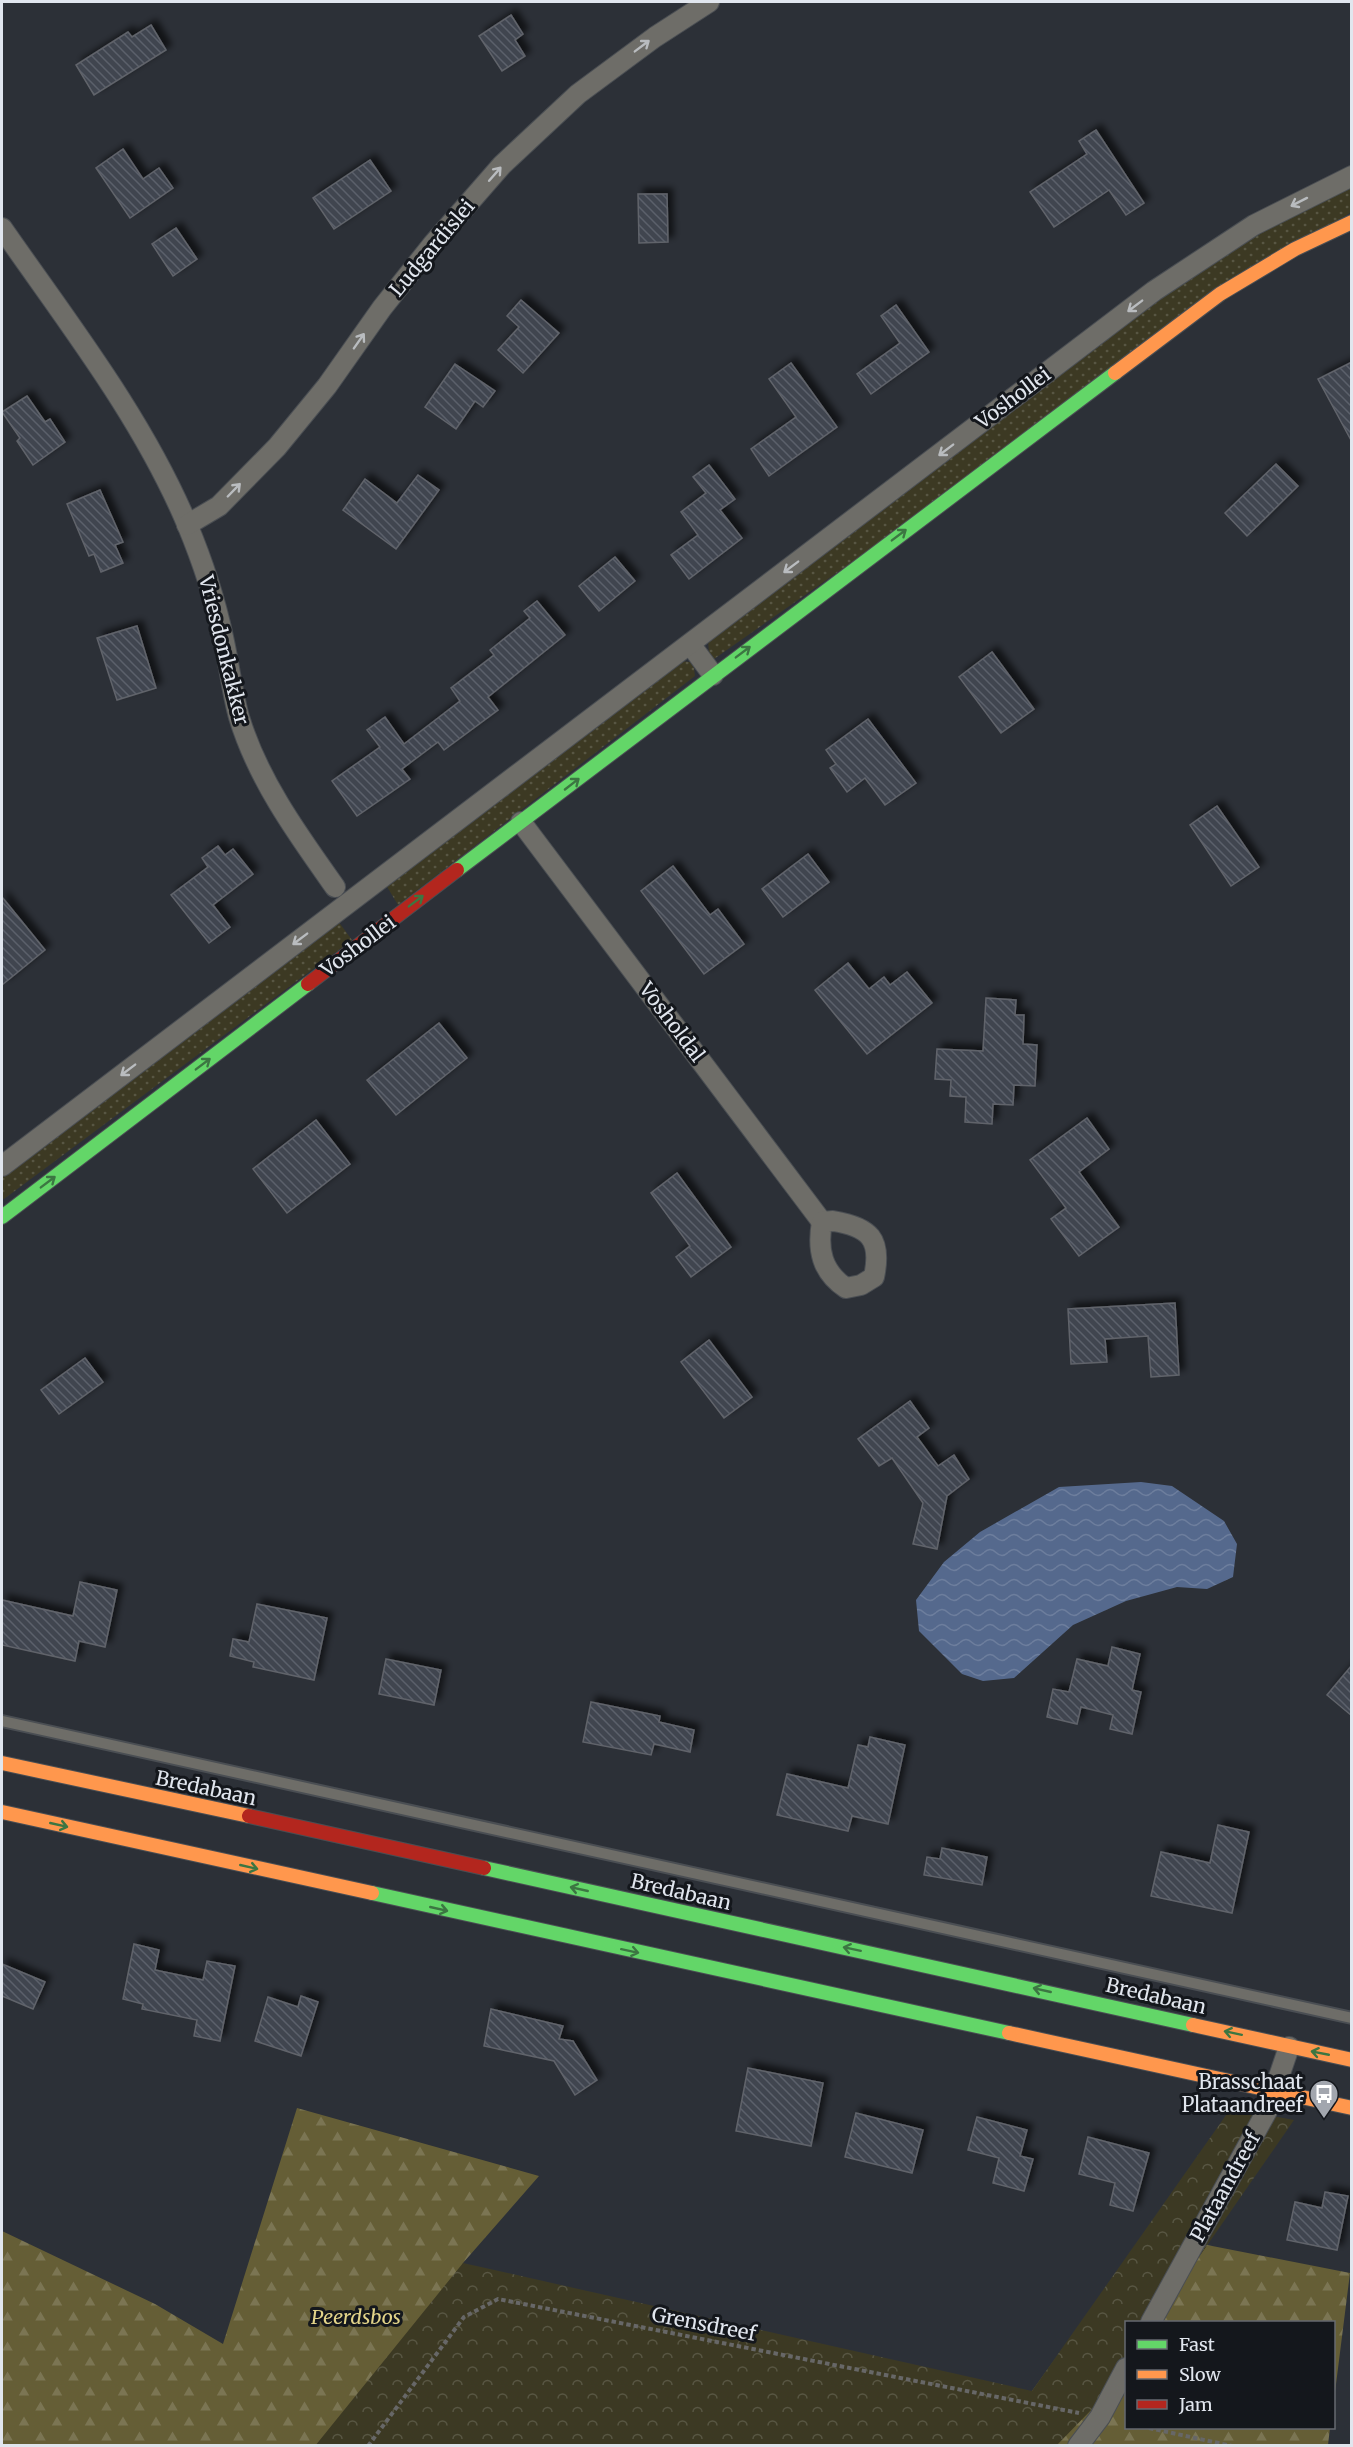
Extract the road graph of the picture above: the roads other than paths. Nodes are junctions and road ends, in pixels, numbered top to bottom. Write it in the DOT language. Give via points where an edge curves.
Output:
graph roads {
  1 [pos="709,2"];
  2 [pos="1352,176"];
  3 [pos="1352,222"];
  4 [pos="2,228"];
  5 [pos="187,525"];
  6 [pos="690,644"];
  7 [pos="713,675"];
  8 [pos="521,822"];
  9 [pos="335,887"];
  10 [pos="2,1166"];
  11 [pos="2,1216"];
  12 [pos="822,1222"];
  13 [pos="2,1721"];
  14 [pos="2,1763"];
  15 [pos="2,1812"];
  16 [pos="1352,2018"];
  17 [pos="1289,2047"];
  18 [pos="1352,2060"];
  19 [pos="1275,2091"];
  20 [pos="1352,2108"];
  21 [pos="1152,2321"];
  22 [pos="1125,2370"];
  23 [pos="1078,2445"];
  5 -- 1 [label="street, Ludgardislei, one-way" via="219,506 277,447 404,280 502,165 578,94"];
  2 -- 6 [label="street, Voshollei, one-way" via="1254,225 1163,286"];
  7 -- 3 [label="main road, Voshollei, one-way" via="1220,294 1295,249"];
  4 -- 5 [label="street, Vriesdonkakker" via="109,382 158,463"];
  5 -- 9 [label="street, Vriesdonkakker" via="209,584 239,717 254,756 277,802"];
  6 -- 7 [label="street"];
  6 -- 10 [label="street, Voshollei, one-way"];
  8 -- 7 [label="main road, Voshollei, one-way"];
  11 -- 8 [label="main road, Voshollei, one-way"];
  8 -- 12 [label="street, Vosholdal"];
  13 -- 16 [label="lane"];
  17 -- 14 [label="main road, Bredabaan, one-way" via="995,1979"];
  15 -- 19 [label="main road, one-way"];
  18 -- 17 [label="main road, Bredabaan, one-way"];
  17 -- 19 [label="street, Plataandreef"];
  19 -- 20 [label="main road"];
  19 -- 21 [label="street, Plataandreef"];
  22 -- 23 [label="street" via="1100,2417"];
}
